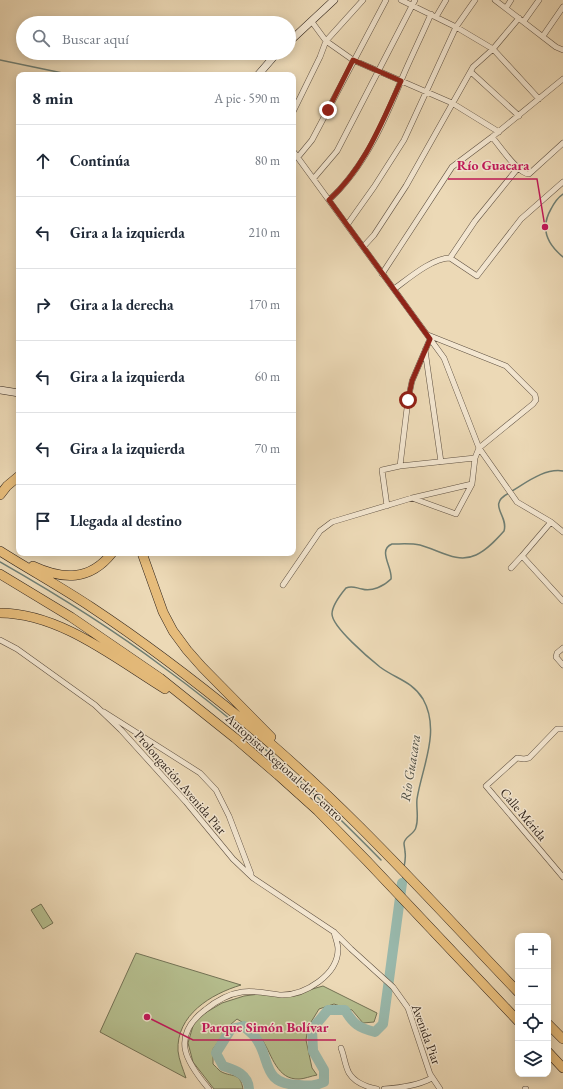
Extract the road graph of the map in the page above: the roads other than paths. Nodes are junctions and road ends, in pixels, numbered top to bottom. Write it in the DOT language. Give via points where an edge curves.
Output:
graph roads {
  1 [pos="334,0"];
  2 [pos="363,0"];
  3 [pos="386,0"];
  4 [pos="401,0"];
  5 [pos="415,0"];
  6 [pos="446,0"];
  7 [pos="475,0"];
  8 [pos="495,0"];
  9 [pos="511,0"];
  10 [pos="539,0"];
  11 [pos="412,5"];
  12 [pos="563,7"];
  13 [pos="506,8"];
  14 [pos="434,16"];
  15 [pos="518,18"];
  16 [pos="524,21"];
  17 [pos="312,22"];
  18 [pos="456,27"];
  19 [pos="296,36"];
  20 [pos="543,36"];
  21 [pos="326,41"];
  22 [pos="492,48"];
  23 [pos="563,50"];
  24 [pos="271,60"];
  25 [pos="353,60"];
  26 [pos="378,70"];
  27 [pos="261,72"];
  28 [pos="471,72"];
  29 [pos="563,79"];
  30 [pos="401,81"];
  31 [pos="426,91"];
  32 [pos="539,99"];
  33 [pos="452,103"];
  34 [pos="296,106"];
  35 [pos="519,116"];
  36 [pos="499,132"];
  37 [pos="492,137"];
  38 [pos="563,143"];
  39 [pos="296,155"];
  40 [pos="298,157"];
  41 [pos="518,168"];
  42 [pos="314,178"];
  43 [pos="563,182"];
  44 [pos="329,200"];
  45 [pos="347,225"];
  46 [pos="363,247"];
  47 [pos="450,258"];
  48 [pos="382,274"];
  49 [pos="394,289"];
  50 [pos="429,337"];
  51 [pos="425,349"];
  52 [pos="0,390"];
  53 [pos="16,393"];
  54 [pos="479,448"];
  55 [pos="475,458"];
  56 [pos="441,462"];
  57 [pos="400,466"];
  58 [pos="16,472"];
  59 [pos="16,478"];
  60 [pos="472,484"];
  61 [pos="0,486"];
  62 [pos="0,495"];
  63 [pos="412,498"];
  64 [pos="387,506"];
  65 [pos="551,522"];
  66 [pos="563,532"];
  67 [pos="0,550"];
  68 [pos="110,556"];
  69 [pos="143,556"];
  70 [pos="522,556"];
  71 [pos="512,568"];
  72 [pos="0,574"];
  73 [pos="283,585"];
  74 [pos="563,601"];
  75 [pos="0,613"];
  76 [pos="0,640"];
  77 [pos="563,648"];
  78 [pos="563,665"];
  79 [pos="95,705"];
  80 [pos="563,730"];
  81 [pos="235,738"];
  82 [pos="342,811"];
  83 [pos="251,875"];
  84 [pos="563,877"];
  85 [pos="334,932"];
  86 [pos="338,949"];
  87 [pos="351,949"];
  88 [pos="378,973"];
  89 [pos="515,989"];
  90 [pos="515,1018"];
  91 [pos="551,1027"];
  92 [pos="563,1039"];
  93 [pos="341,1048"];
  94 [pos="551,1055"];
  95 [pos="563,1068"];
  96 [pos="432,1078"];
  97 [pos="209,1089"];
  98 [pos="377,1089"];
  99 [pos="384,1089"];
  100 [pos="440,1089"];
  1 -- 17 [label="street"];
  2 -- 21 [label="street"];
  3 -- 25 [label="street"];
  4 -- 11 [label="street"];
  5 -- 11 [label="street"];
  6 -- 14 [label="street"];
  7 -- 18 [label="street"];
  8 -- 13 [label="street"];
  9 -- 13 [label="street"];
  10 -- 16 [label="street"];
  11 -- 14 [label="street"];
  11 -- 26 [label="street"];
  12 -- 20 [label="street"];
  13 -- 15 [label="street"];
  14 -- 18 [label="street"];
  14 -- 30 [label="street"];
  15 -- 16 [label="street"];
  15 -- 22 [label="street"];
  16 -- 20 [label="street"];
  17 -- 19 [label="street"];
  17 -- 21 [label="street"];
  18 -- 22 [label="street"];
  18 -- 31 [label="street"];
  20 -- 23 [label="street"];
  21 -- 25 [label="street"];
  21 -- 34 [label="street"];
  22 -- 28 [label="street"];
  22 -- 32 [label="street"];
  24 -- 27 [label="street"];
  25 -- 26 [label="street"];
  25 -- 40 [label="street" via="312,140"];
  26 -- 30 [label="street"];
  26 -- 42 [label="street" via="337,151"];
  28 -- 33 [label="street"];
  28 -- 35 [label="street"];
  29 -- 32 [label="street"];
  30 -- 31 [label="street"];
  30 -- 44 [label="street" via="379,130 355,172"];
  31 -- 33 [label="street"];
  31 -- 45 [label="street" via="404,140"];
  32 -- 35 [label="street"];
  33 -- 36 [label="street"];
  33 -- 46 [label="street" via="406,186 374,235"];
  35 -- 36 [label="street"];
  36 -- 37 [label="street"];
  37 -- 41 [label="street"];
  37 -- 48 [label="street" via="452,167"];
  38 -- 41 [label="street" via="529,174"];
  39 -- 40 [label="street"];
  40 -- 42 [label="street"];
  41 -- 47 [label="street" via="475,221"];
  42 -- 44 [label="street"];
  43 -- 47 [label="street" via="521,219 477,276"];
  44 -- 45 [label="street"];
  45 -- 46 [label="street"];
  46 -- 48 [label="street"];
  47 -- 49 [label="street" via="427,266"];
  48 -- 49 [label="street"];
  49 -- 50 [label="street"];
  50 -- 51 [label="street"];
  50 -- 54 [label="street" via="444,358"];
  50 -- 54 [label="street" via="506,366 535,395 536,400 533,404"];
  51 -- 56 [label="street"];
  51 -- 57 [label="street" via="412,381"];
  52 -- 53 [label="street"];
  54 -- 55 [label="street"];
  54 -- 65 [label="street" via="517,502"];
  55 -- 56 [label="street"];
  55 -- 60 [label="street"];
  56 -- 57 [label="street"];
  57 -- 64 [label="street" via="382,470"];
  58 -- 61 [label="highway"];
  59 -- 62 [label="highway"];
  60 -- 63 [label="street"];
  60 -- 63 [label="street" via="456,514"];
  63 -- 64 [label="street"];
  64 -- 73 [label="street" via="332,522 320,531"];
  65 -- 66 [label="street"];
  65 -- 70 [label="street"];
  67 -- 68 [label="highway" via="44,571 63,576 77,576 92,570"];
  67 -- 82 [label="highway, Autopista Regional del Centro" via="90,606 140,641 246,722"];
  69 -- 82 [label="highway" via="163,612 187,650 284,751 329,791"];
  70 -- 71 [label="street"];
  70 -- 74 [label="street"];
  72 -- 81 [label="highway, Autopista Regional del Centro" via="71,616 116,647 160,678"];
  75 -- 81 [label="highway" via="39,618 70,632 168,690"];
  76 -- 79 [label="street, Prolongación Avenida Piar" via="17,649"];
  77 -- 78 [label="street" via="556,657"];
  79 -- 83 [label="street, Prolongación Avenida Piar"];
  79 -- 83 [label="street, Prolongación Avenida Piar" via="200,773 216,790 229,816"];
  80 -- 84 [label="street, Calle Mérida" via="557,729 530,758 517,758 486,786"];
  81 -- 90 [label="highway, Autopista Regional del Centro" via="318,811"];
  82 -- 89 [label="highway, Autopista Regional del Centro"];
  83 -- 85 [label="street, Prolongación Avenida Piar"];
  85 -- 86 [label="street"];
  85 -- 87 [label="street, Prolongación Avenida Piar"];
  86 -- 87 [label="street"];
  86 -- 97 [label="street" via="335,961 326,976 303,991 282,995 237,993 215,1002 194,1018 184,1039 185,1053"];
  87 -- 88 [label="street, Prolongación Avenida Piar"];
  88 -- 96 [label="street, Avenida Piar" via="393,987 408,1008"];
  91 -- 92 [label="highway"];
  93 -- 98 [label="street" via="349,1073 357,1082"];
  94 -- 95 [label="highway"];
  96 -- 99 [label="street" via="421,1084"];
  96 -- 100 [label="street, Avenida Piar"];
}
